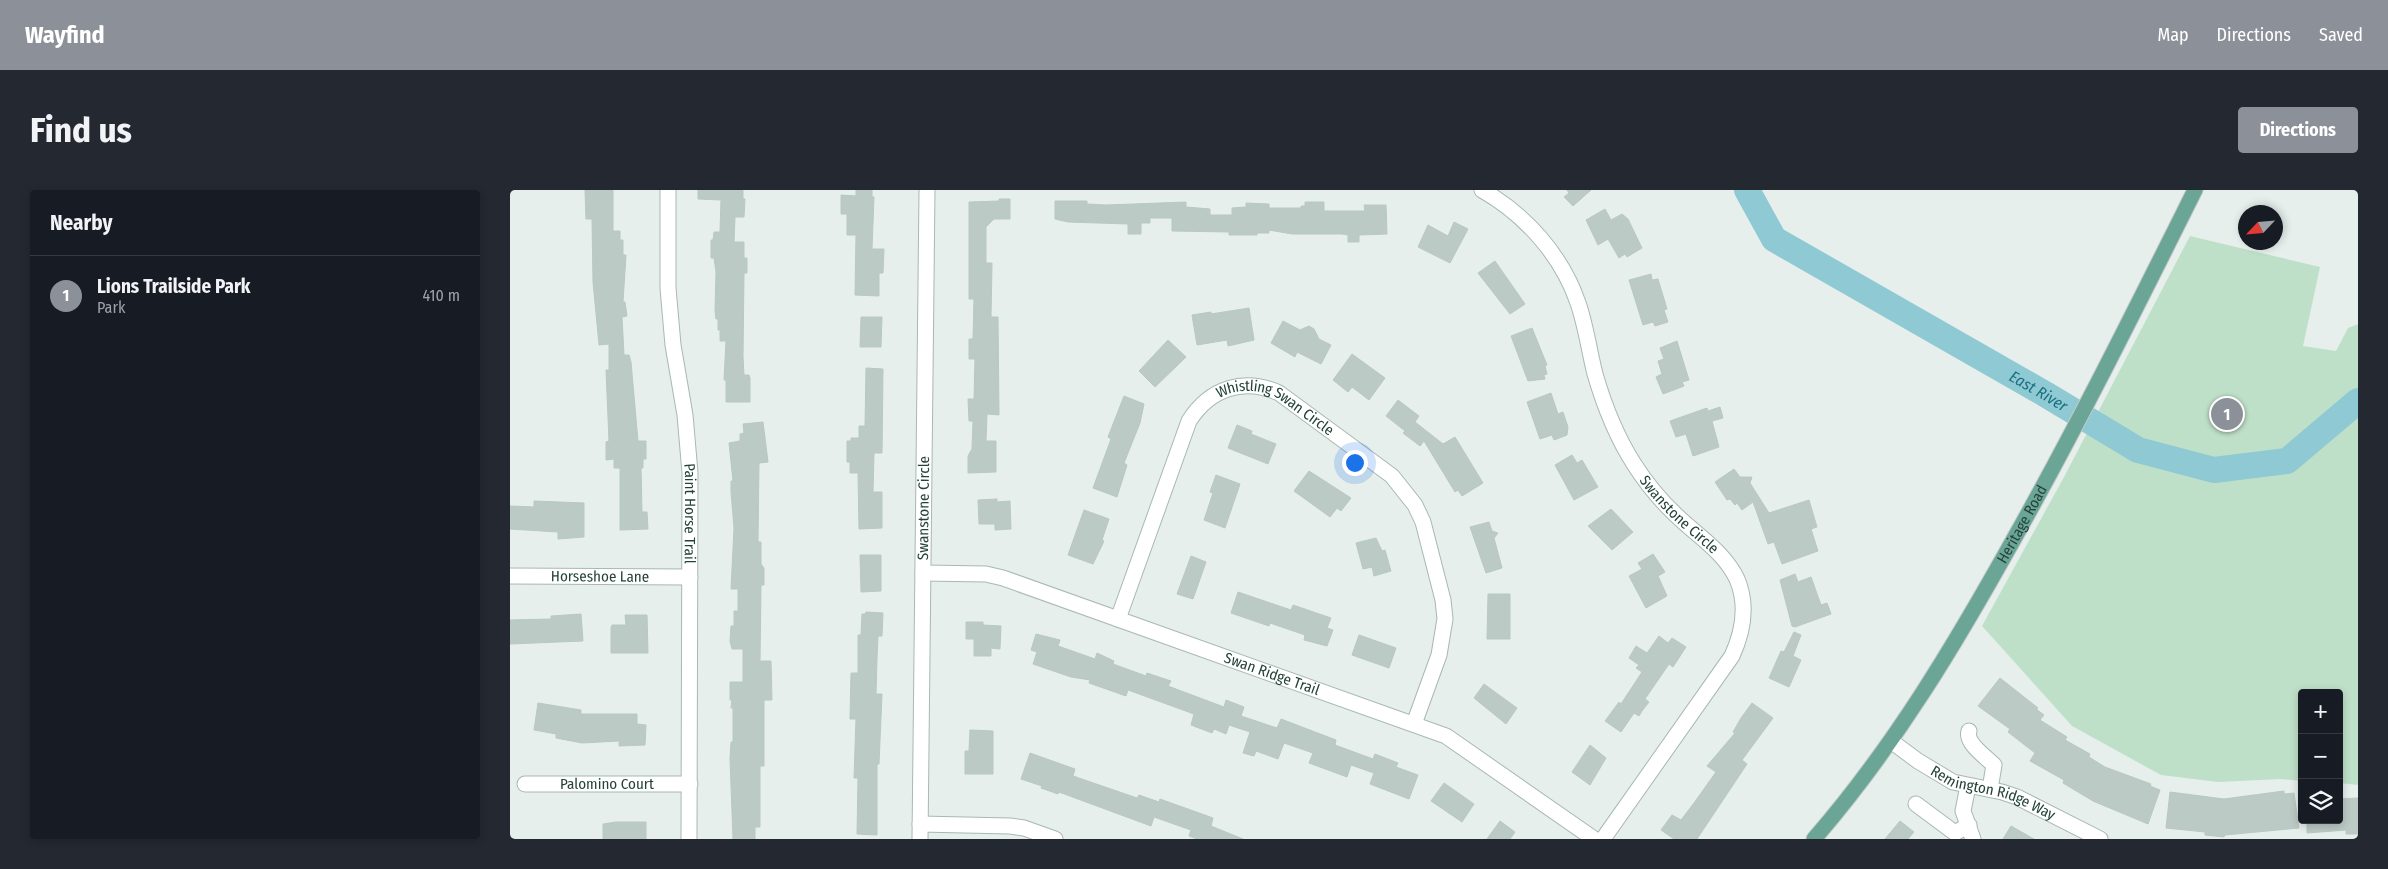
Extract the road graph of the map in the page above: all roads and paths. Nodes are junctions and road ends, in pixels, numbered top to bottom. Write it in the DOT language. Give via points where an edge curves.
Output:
graph roads {
  1 [pos="668,190"];
  2 [pos="927,190"];
  3 [pos="1482,190"];
  4 [pos="2195,190"];
  5 [pos="923,573"];
  6 [pos="510,576"];
  7 [pos="690,577"];
  8 [pos="1118,619"];
  9 [pos="1414,724"];
  10 [pos="1969,731"];
  11 [pos="1891,740"];
  12 [pos="525,784"];
  13 [pos="690,784"];
  14 [pos="1968,786"];
  15 [pos="1990,789"];
  16 [pos="1916,804"];
  17 [pos="920,832"];
  18 [pos="1971,832"];
  19 [pos="690,839"];
  20 [pos="1056,839"];
  21 [pos="1594,839"];
  22 [pos="1603,839"];
  23 [pos="1814,839"];
  24 [pos="2100,839"];
  1 -- 7 [label="street, Paint Horse Trail" via="668,288 690,472"];
  2 -- 5 [label="street, Swanstone Circle"];
  3 -- 22 [label="street, Swanstone Circle" via="1512,210 1531,228 1561,268 1578,303 1595,372 1616,432 1656,494 1728,564 1742,598 1742,626 1732,656"];
  4 -- 11 [label="main road, Heritage Road" via="2063,452 1949,654"];
  5 -- 8 [label="street, Swan Ridge Trail" via="986,574 1003,578"];
  5 -- 17 [label="street, Swanstone Circle"];
  6 -- 7 [label="street, Horseshoe Lane"];
  7 -- 13 [label="street, Paint Horse Trail"];
  8 -- 9 [label="street, Swan Ridge Trail"];
  8 -- 9 [label="street, Whistling Swan Circle" via="1193,416 1207,399 1229,388 1244,385 1267,388 1279,393 1392,476 1419,513 1443,600 1445,619 1439,655"];
  9 -- 21 [label="street, Swan Ridge Trail" via="1460,744"];
  10 -- 15 [label="street" via="1971,743 1994,765"];
  11 -- 14 [label="street, Remington Ridge Way" via="1942,776"];
  11 -- 23 [label="main road, Heritage Road"];
  12 -- 13 [label="street, Palomino Court"];
  13 -- 19 [label="street, Paint Horse Trail"];
  14 -- 15 [label="street, Remington Ridge Way"];
  14 -- 18 [label="street" via="1963,806"];
  15 -- 24 [label="street, Remington Ridge Way" via="2017,797"];
  16 -- 18 [label="street" via="1955,833"];
  17 -- 20 [label="street, Swanstone Circle" via="1010,826"];
}
